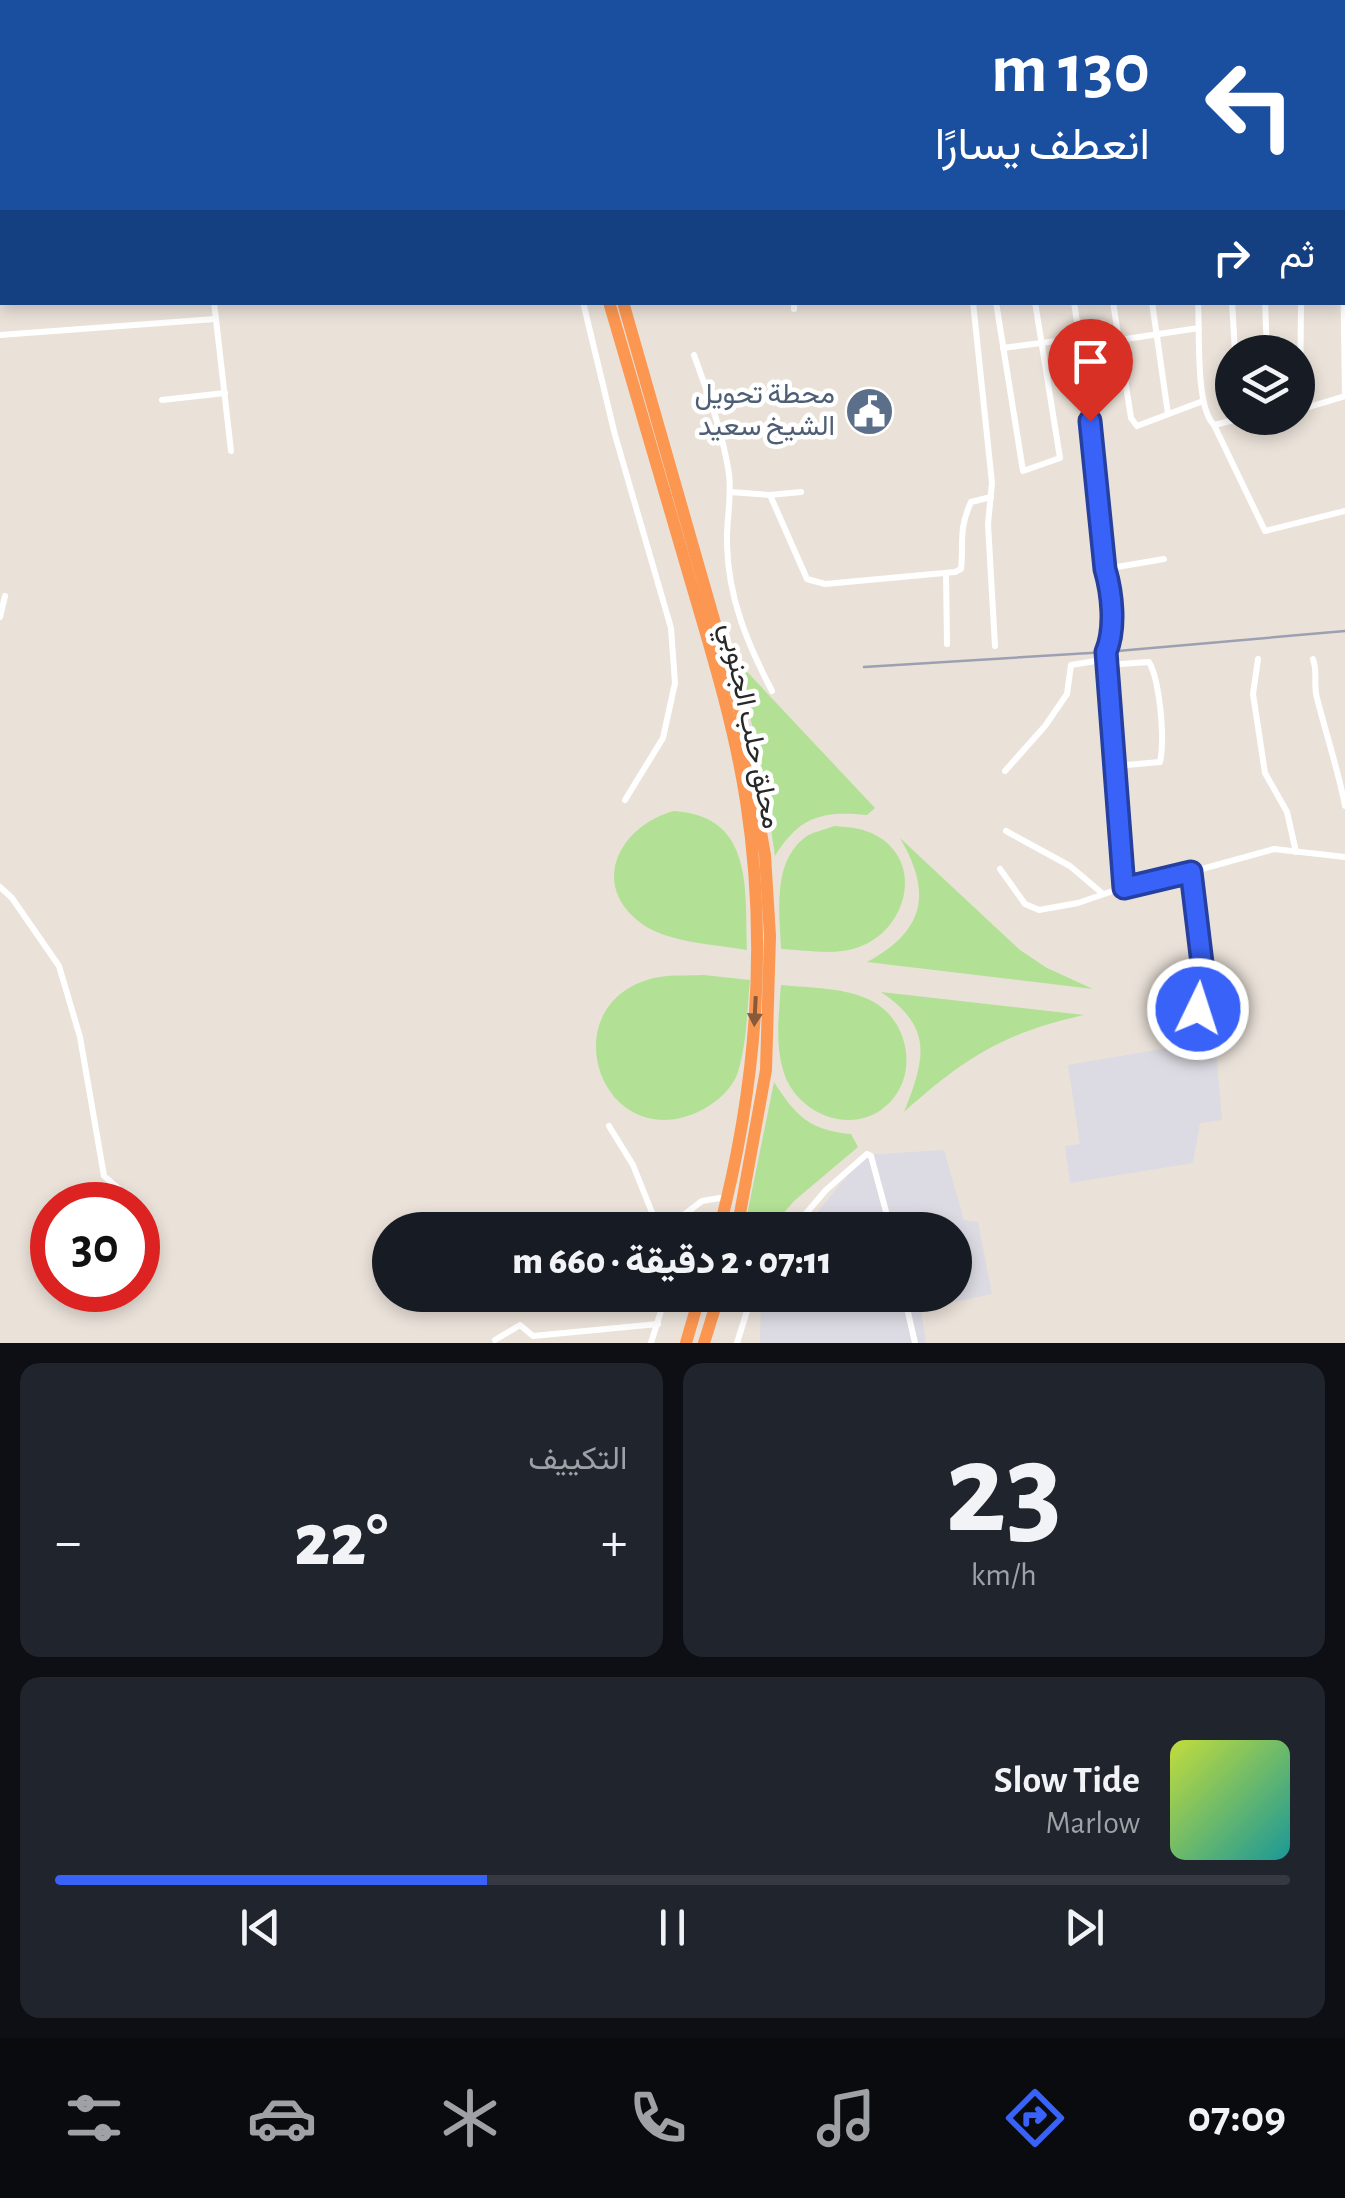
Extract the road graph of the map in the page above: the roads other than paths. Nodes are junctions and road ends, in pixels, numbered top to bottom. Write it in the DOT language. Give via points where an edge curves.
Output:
graph roads {
  1 [pos="214,305"];
  2 [pos="584,305"];
  3 [pos="610,305"];
  4 [pos="623,305"];
  5 [pos="973,305"];
  6 [pos="996,305"];
  7 [pos="1035,305"];
  8 [pos="1075,305"];
  9 [pos="1114,305"];
  10 [pos="1152,305"];
  11 [pos="1198,305"];
  12 [pos="1232,305"];
  13 [pos="1265,305"];
  14 [pos="1301,305"];
  15 [pos="1344,305"];
  16 [pos="215,318"];
  17 [pos="1200,328"];
  18 [pos="0,335"];
  19 [pos="1157,335"];
  20 [pos="1234,335"];
  21 [pos="1266,335"];
  22 [pos="1300,335"];
  23 [pos="1118,337"];
  24 [pos="1081,338"];
  25 [pos="1041,343"];
  26 [pos="1002,348"];
  27 [pos="694,356"];
  28 [pos="224,394"];
  29 [pos="1345,396"];
  30 [pos="162,400"];
  31 [pos="1203,401"];
  32 [pos="1315,405"];
  33 [pos="1168,414"];
  34 [pos="1214,424"];
  35 [pos="230,451"];
  36 [pos="730,492"];
  37 [pos="801,492"];
  38 [pos="770,495"];
  39 [pos="991,497"];
  40 [pos="1345,511"];
  41 [pos="1164,559"];
  42 [pos="1105,569"];
  43 [pos="946,574"];
  44 [pos="5,596"];
  45 [pos="0,616"];
  46 [pos="948,644"];
  47 [pos="995,646"];
  48 [pos="1106,652"];
  49 [pos="1258,659"];
  50 [pos="1312,659"];
  51 [pos="1107,665"];
  52 [pos="772,691"];
  53 [pos="1115,766"];
  54 [pos="1005,771"];
  55 [pos="625,800"];
  56 [pos="1345,806"];
  57 [pos="1006,831"];
  58 [pos="1296,852"];
  59 [pos="1345,857"];
  60 [pos="1000,869"];
  61 [pos="1191,872"];
  62 [pos="0,888"];
  63 [pos="1124,888"];
  64 [pos="1104,895"];
  65 [pos="1198,1009"];
  66 [pos="609,1126"];
  67 [pos="111,1182"];
  68 [pos="728,1198"];
  69 [pos="653,1212"];
  70 [pos="686,1212"];
  71 [pos="724,1212"];
  72 [pos="740,1212"];
  73 [pos="807,1212"];
  74 [pos="885,1212"];
  75 [pos="661,1312"];
  76 [pos="695,1312"];
  77 [pos="713,1312"];
  78 [pos="747,1312"];
  79 [pos="908,1312"];
  80 [pos="658,1324"];
  81 [pos="494,1340"];
  82 [pos="654,1341"];
  83 [pos="686,1343"];
  84 [pos="704,1343"];
  85 [pos="737,1343"];
  86 [pos="914,1343"];
  1 -- 16 [label="street"];
  2 -- 55 [label="street" via="671,628 675,683 663,738"];
  3 -- 68 [label="highway, محلق حلب الجنوبي, one-way" via="709,644 746,799 756,1002 750,1080"];
  4 -- 72 [label="highway, محلق حلب الجنوبي" via="739,706 765,855 766,1070"];
  5 -- 39 [label="street"];
  6 -- 26 [label="street"];
  7 -- 25 [label="street"];
  8 -- 24 [label="street"];
  9 -- 23 [label="street"];
  10 -- 19 [label="street"];
  11 -- 17 [label="street"];
  12 -- 20 [label="street"];
  13 -- 21 [label="street"];
  14 -- 22 [label="street"];
  15 -- 29 [label="street"];
  16 -- 18 [label="street"];
  16 -- 28 [label="street"];
  17 -- 19 [label="street"];
  17 -- 31 [label="street"];
  19 -- 23 [label="street"];
  19 -- 33 [label="street"];
  23 -- 24 [label="street"];
  23 -- 33 [label="street" via="1130,418 1137,426"];
  24 -- 25 [label="street"];
  24 -- 42 [label="street"];
  25 -- 26 [label="street"];
  25 -- 26 [label="street" via="1060,458 1022,471"];
  27 -- 36 [label="street" via="715,415"];
  28 -- 30 [label="street"];
  28 -- 35 [label="street"];
  29 -- 32 [label="street"];
  31 -- 33 [label="street"];
  31 -- 34 [label="street"];
  34 -- 40 [label="street" via="1265,531"];
  36 -- 38 [label="street"];
  36 -- 52 [label="street" via="732,592"];
  37 -- 38 [label="street"];
  38 -- 43 [label="street" via="806,578 848,584"];
  39 -- 43 [label="street" via="972,502 960,533 960,568"];
  39 -- 47 [label="street"];
  41 -- 42 [label="street"];
  42 -- 48 [label="street"];
  43 -- 46 [label="street"];
  44 -- 45 [label="street"];
  48 -- 51 [label="street"];
  48 -- 54 [label="street" via="1102,660 1070,665 1067,694"];
  49 -- 58 [label="street" via="1254,694 1265,772 1287,812"];
  50 -- 56 [label="street"];
  51 -- 53 [label="street"];
  51 -- 53 [label="street" via="1149,662 1161,736 1160,762"];
  53 -- 63 [label="street"];
  57 -- 64 [label="street" via="1070,866"];
  58 -- 59 [label="street"];
  58 -- 61 [label="street" via="1274,850"];
  60 -- 64 [label="street" via="1032,910"];
  61 -- 63 [label="street"];
  61 -- 65 [label="street" via="1204,980"];
  62 -- 67 [label="street" via="59,966 80,1038 104,1176"];
  63 -- 64 [label="street"];
  66 -- 69 [label="street"];
  68 -- 70 [label="street" via="702,1201"];
  68 -- 71 [label="highway, محلق حلب الجنوبي"];
  73 -- 74 [label="street" via="866,1154"];
  75 -- 80 [label="street"];
  76 -- 83 [label="highway"];
  77 -- 84 [label="highway"];
  78 -- 85 [label="street"];
  79 -- 86 [label="street"];
  80 -- 81 [label="street" via="533,1336 520,1325"];
  80 -- 82 [label="street"];
}
